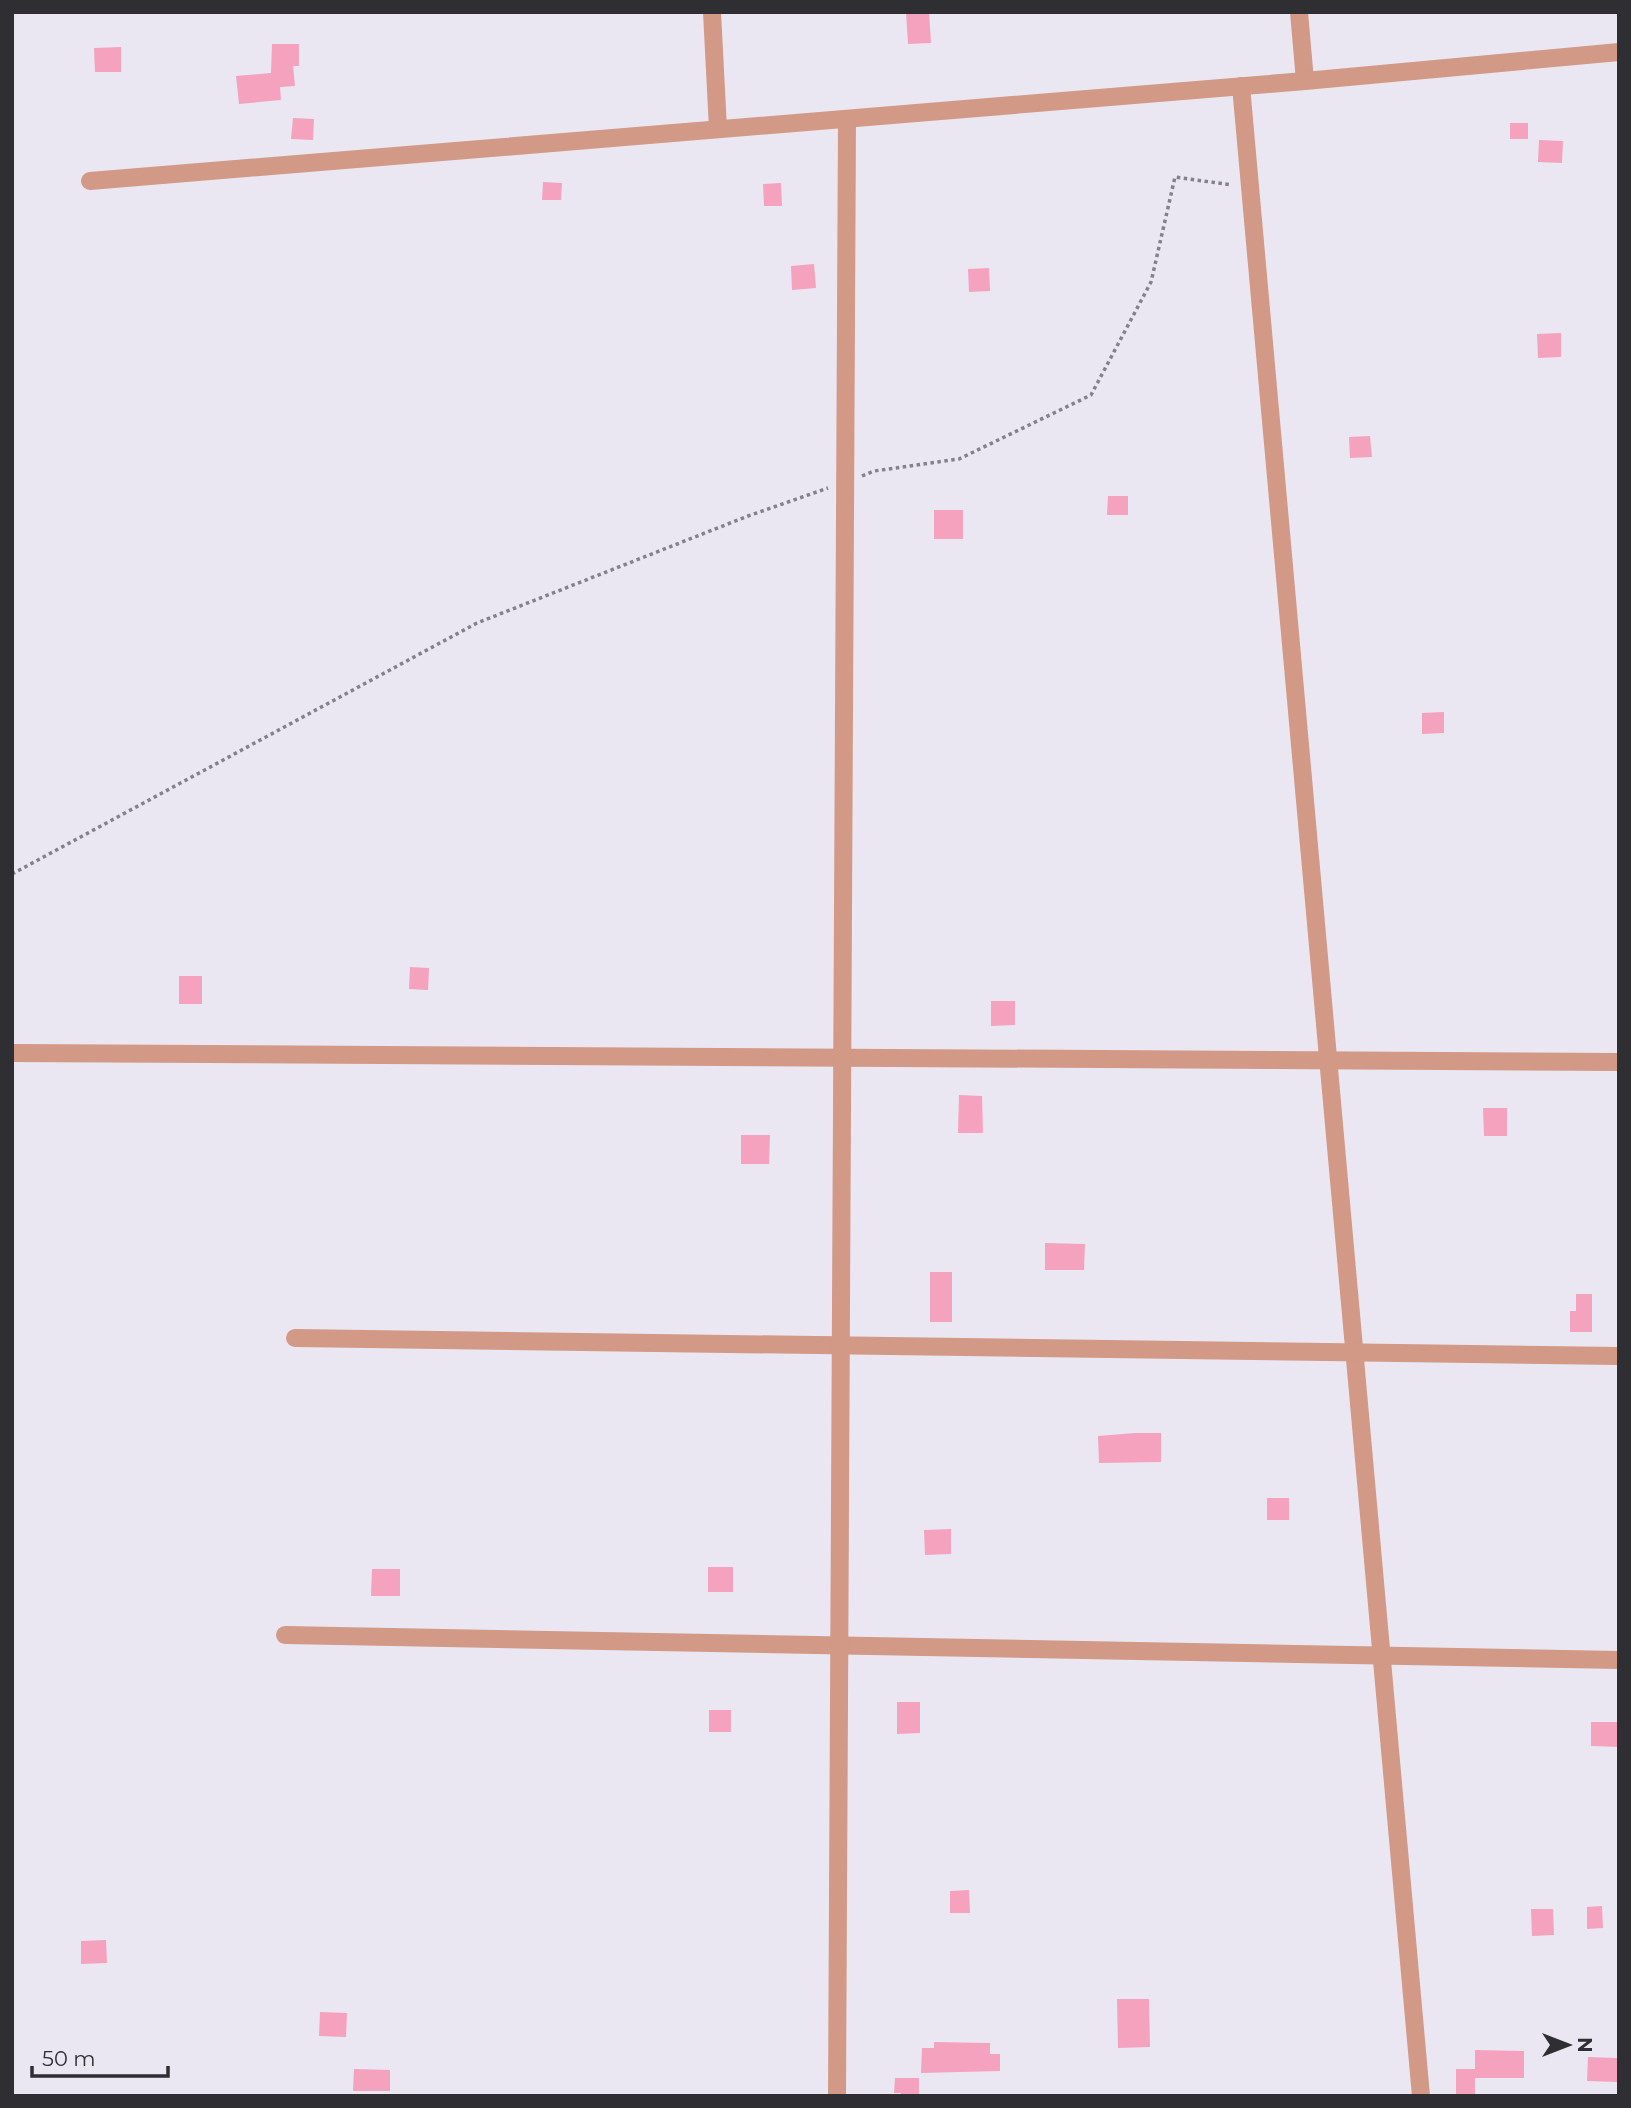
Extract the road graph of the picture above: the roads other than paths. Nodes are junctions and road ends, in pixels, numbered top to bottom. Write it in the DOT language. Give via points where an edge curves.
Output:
graph roads {
  1 [pos="712,12"];
  2 [pos="1299,12"];
  3 [pos="1619,52"];
  4 [pos="1305,81"];
  5 [pos="1241,86"];
  6 [pos="847,119"];
  7 [pos="718,129"];
  8 [pos="90,181"];
  9 [pos="12,1053"];
  10 [pos="842,1057"];
  11 [pos="1328,1060"];
  12 [pos="1619,1062"];
  13 [pos="295,1338"];
  14 [pos="841,1345"];
  15 [pos="1354,1352"];
  16 [pos="1619,1356"];
  17 [pos="285,1635"];
  18 [pos="839,1646"];
  19 [pos="1382,1656"];
  20 [pos="1619,1660"];
  21 [pos="837,2096"];
  22 [pos="1421,2096"];
  1 -- 7 [label="street"];
  2 -- 4 [label="street"];
  3 -- 4 [label="street"];
  4 -- 5 [label="street"];
  5 -- 6 [label="street"];
  5 -- 11 [label="street"];
  6 -- 7 [label="street"];
  6 -- 10 [label="street"];
  7 -- 8 [label="street"];
  9 -- 10 [label="street"];
  10 -- 11 [label="street"];
  10 -- 14 [label="street"];
  11 -- 12 [label="street"];
  11 -- 15 [label="street"];
  13 -- 14 [label="street"];
  14 -- 15 [label="street"];
  14 -- 18 [label="street"];
  15 -- 16 [label="street"];
  15 -- 19 [label="street"];
  17 -- 18 [label="street"];
  18 -- 19 [label="street"];
  18 -- 21 [label="street"];
  19 -- 20 [label="street"];
  19 -- 22 [label="street"];
}
